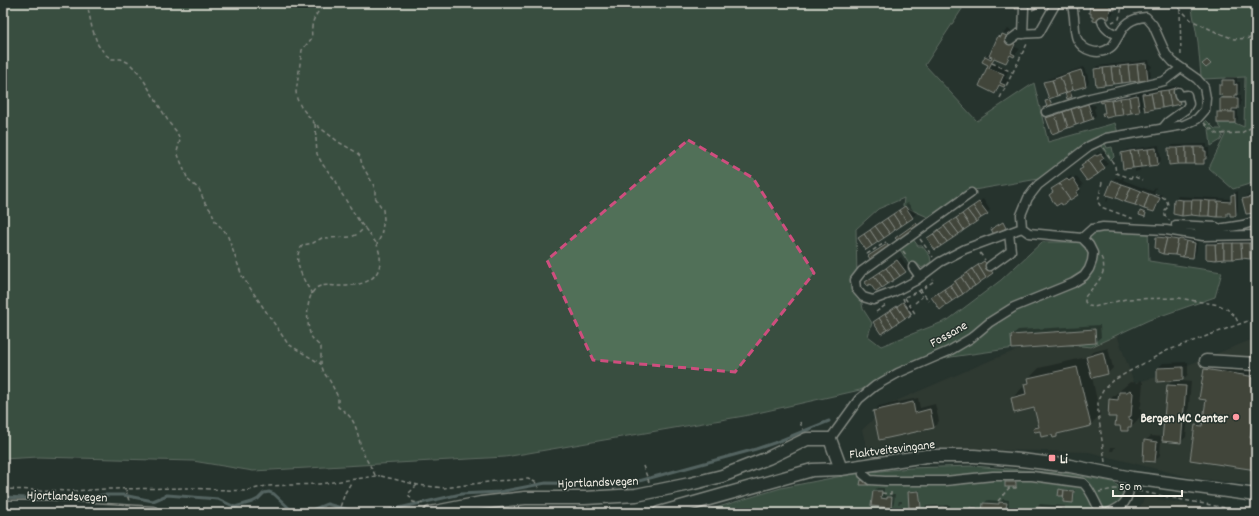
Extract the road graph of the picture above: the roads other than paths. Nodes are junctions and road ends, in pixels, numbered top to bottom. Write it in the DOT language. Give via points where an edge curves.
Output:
graph roads {
  1 [pos="1056,3"];
  2 [pos="1071,3"];
  3 [pos="1024,9"];
  4 [pos="1103,24"];
  5 [pos="1023,34"];
  6 [pos="1119,35"];
  7 [pos="1010,40"];
  8 [pos="1181,68"];
  9 [pos="1178,92"];
  10 [pos="1046,112"];
  11 [pos="1163,128"];
  12 [pos="971,193"];
  13 [pos="1256,221"];
  14 [pos="1176,225"];
  15 [pos="1022,228"];
  16 [pos="1223,228"];
  17 [pos="1009,233"];
  18 [pos="1192,234"];
  19 [pos="1256,235"];
  20 [pos="1082,238"];
  21 [pos="990,266"];
  22 [pos="913,267"];
  23 [pos="917,279"];
  24 [pos="1206,360"];
  25 [pos="1256,364"];
  26 [pos="830,439"];
  27 [pos="841,469"];
  28 [pos="863,474"];
  29 [pos="1131,484"];
  30 [pos="1256,495"];
  31 [pos="3,507"];
  32 [pos="153,513"];
  33 [pos="431,513"];
  34 [pos="659,513"];
  35 [pos="1101,513"];
  36 [pos="1108,513"];
  1 -- 5 [label="street" via="1039,33"];
  2 -- 6 [label="street" via="1076,38 1082,46 1090,51 1105,51 1112,47"];
  3 -- 5 [label="street"];
  4 -- 6 [label="street" via="1108,31"];
  5 -- 7 [label="street" via="1018,34"];
  6 -- 8 [label="street" via="1128,23 1136,18 1146,17 1153,25 1166,54"];
  8 -- 10 [label="street" via="1164,81 1090,98"];
  8 -- 11 [label="street" via="1204,87 1205,110 1197,119 1184,125"];
  9 -- 11 [label="street" via="1179,96 1187,95 1189,104"];
  11 -- 15 [label="street" via="1106,138 1089,146 1038,185 1028,198 1021,215"];
  12 -- 23 [label="street" via="862,271 855,280 856,289 863,297 873,300"];
  13 -- 16 [label="street"];
  14 -- 16 [label="street"];
  15 -- 17 [label="street"];
  15 -- 20 [label="street" via="1030,234"];
  16 -- 18 [label="street"];
  17 -- 21 [label="street" via="1011,251"];
  17 -- 23 [label="street" via="965,249"];
  18 -- 19 [label="street"];
  18 -- 20 [label="street" via="1103,226 1092,229"];
  20 -- 26 [label="street, Fossane" via="1092,253 1092,261 1084,276 1014,307 971,338 875,386 859,399"];
  22 -- 23 [label="street"];
  24 -- 25 [label="street"];
  26 -- 27 [label="street"];
  26 -- 33 [label="street, Hjortlandsvegen" via="807,439 722,476 653,492 622,496 525,498"];
  27 -- 29 [label="street, Flaktveitsvingane" via="926,456 974,456 1070,466 1105,473"];
  27 -- 34 [label="street, Flaktveitsvingane" via="812,470"];
  28 -- 35 [label="street, Flaktveitsvingane" via="870,480 885,481 945,481 993,476 1032,476 1083,483 1088,487"];
  29 -- 30 [label="street, Flaktveitsvingane"];
  29 -- 36 [label="street" via="1126,502"];
  31 -- 32 [label="street, Hjortlandsvegen"];
}
